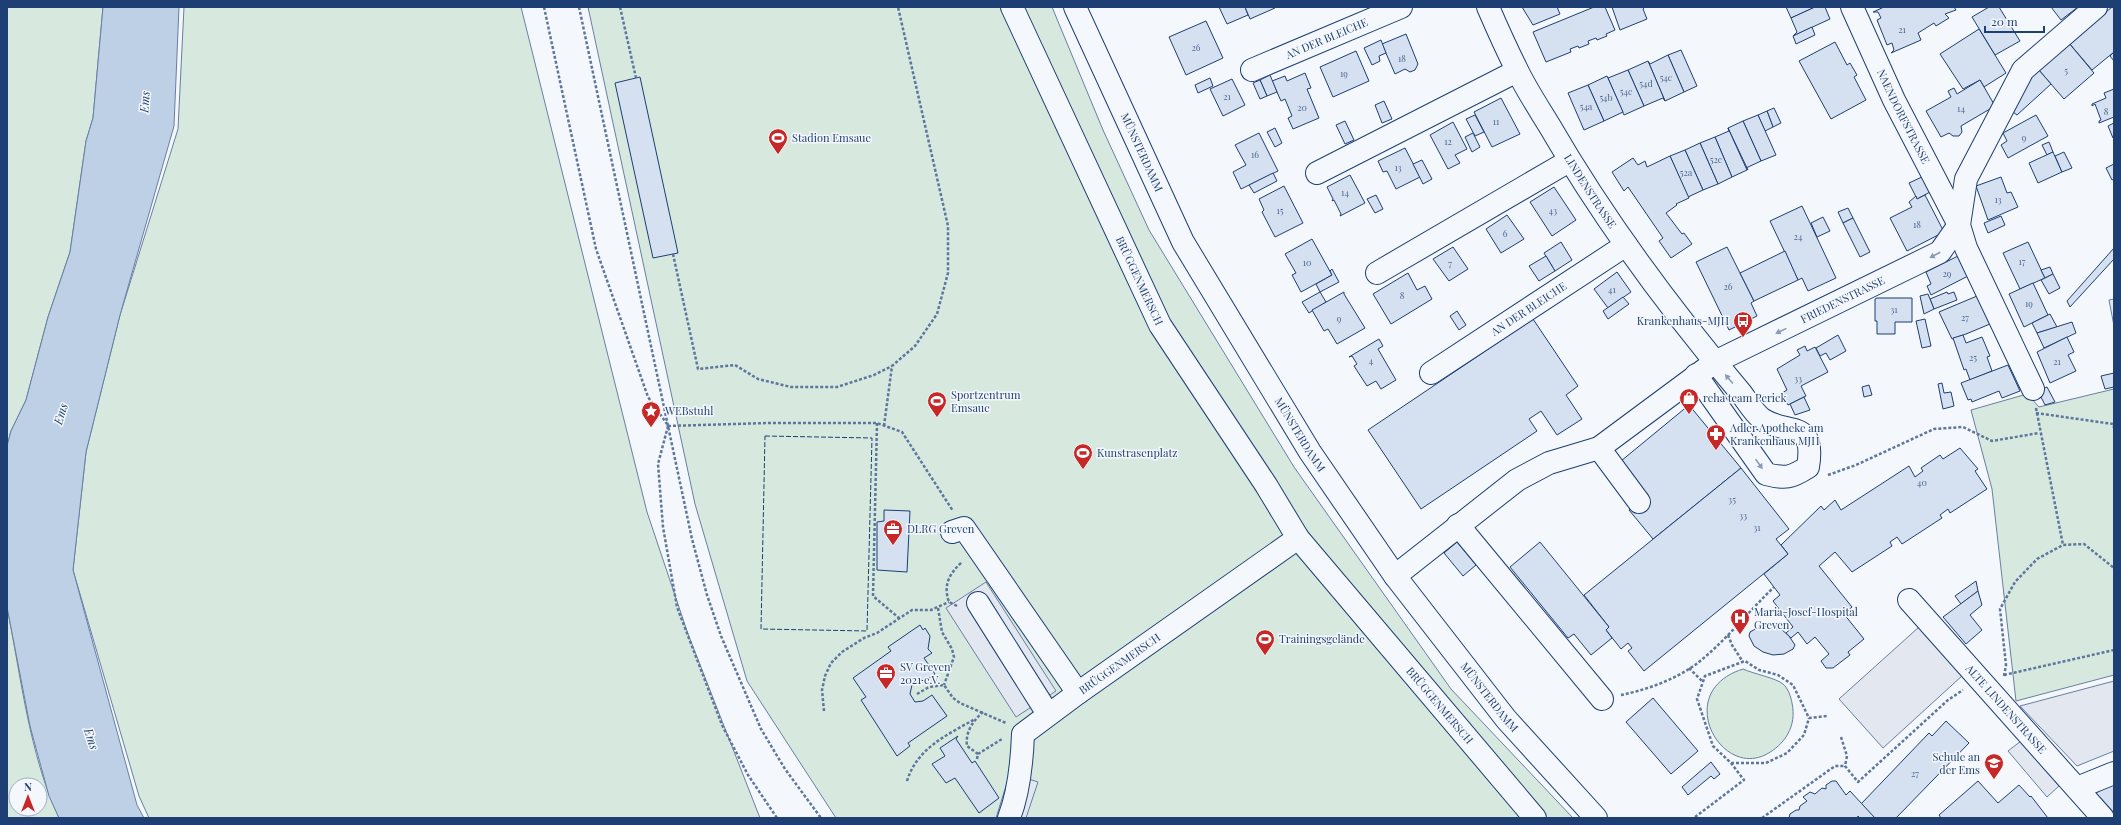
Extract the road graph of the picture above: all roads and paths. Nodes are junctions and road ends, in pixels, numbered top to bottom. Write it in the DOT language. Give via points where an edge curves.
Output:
graph roads {
  1 [pos="544,7"];
  2 [pos="579,7"];
  3 [pos="620,7"];
  4 [pos="898,7"];
  5 [pos="1012,7"];
  6 [pos="1075,7"];
  7 [pos="1401,7"];
  8 [pos="1488,7"];
  9 [pos="1852,7"];
  10 [pos="2096,7"];
  11 [pos="1252,70"];
  12 [pos="1517,71"];
  13 [pos="636,78"];
  14 [pos="1569,161"];
  15 [pos="1317,173"];
  16 [pos="1959,225"];
  17 [pos="1626,245"];
  18 [pos="673,254"];
  19 [pos="1377,273"];
  20 [pos="1715,362"];
  21 [pos="892,366"];
  22 [pos="1431,373"];
  23 [pos="1696,375"];
  24 [pos="2033,389"];
  25 [pos="2036,413"];
  26 [pos="877,423"];
  27 [pos="668,426"];
  28 [pos="884,426"];
  29 [pos="2114,428"];
  30 [pos="2040,432"];
  31 [pos="1599,448"];
  32 [pos="1808,467"];
  33 [pos="1639,502"];
  34 [pos="1458,525"];
  35 [pos="964,534"];
  36 [pos="1298,538"];
  37 [pos="2063,545"];
  38 [pos="2114,568"];
  39 [pos="1395,576"];
  40 [pos="1774,587"];
  41 [pos="1909,600"];
  42 [pos="950,602"];
  43 [pos="970,604"];
  44 [pos="938,608"];
  45 [pos="899,618"];
  46 [pos="1728,635"];
  47 [pos="2114,650"];
  48 [pos="1743,662"];
  49 [pos="1689,668"];
  50 [pos="2004,675"];
  51 [pos="1703,682"];
  52 [pos="944,685"];
  53 [pos="1987,688"];
  54 [pos="1078,693"];
  55 [pos="917,694"];
  56 [pos="1602,699"];
  57 [pos="824,711"];
  58 [pos="983,712"];
  59 [pos="1048,714"];
  60 [pos="1827,716"];
  61 [pos="1809,718"];
  62 [pos="975,719"];
  63 [pos="1020,732"];
  64 [pos="1841,737"];
  65 [pos="978,754"];
  66 [pos="977,759"];
  67 [pos="1731,763"];
  68 [pos="1845,766"];
  69 [pos="2114,772"];
  70 [pos="907,781"];
  71 [pos="2077,788"];
  72 [pos="1695,817"];
  73 [pos="777,818"];
  74 [pos="821,818"];
  75 [pos="1009,818"];
  76 [pos="1535,818"];
  77 [pos="1596,818"];
  78 [pos="1762,818"];
  79 [pos="2103,818"];
  1 -- 27 [label="path" via="596,248 648,397"];
  2 -- 27 [label="path"];
  3 -- 13 [label="path"];
  4 -- 21 [label="path" via="948,226 948,273 937,314 915,346"];
  5 -- 36 [label="street, BRÜGGENMERSCH" via="1160,325"];
  6 -- 39 [label="street, MÜNSTERDAMM" via="1183,242 1310,452"];
  7 -- 11 [label="street, AN DER BLEICHE"];
  8 -- 12 [label="street, LINDENSTRASSE"];
  9 -- 16 [label="street, NAENDORFSTRASSE" via="1894,100"];
  10 -- 16 [label="street, FRIEDENSTRASSE" via="2023,70 1966,179"];
  12 -- 14 [label="street, LINDENSTRASSE"];
  12 -- 15 [label="street"];
  14 -- 17 [label="street, LINDENSTRASSE"];
  14 -- 19 [label="street"];
  16 -- 20 [label="street, FRIEDENSTRASSE, one-way" via="1940,252"];
  16 -- 24 [label="street, FRIEDENSTRASSE" via="1966,248"];
  17 -- 20 [label="street, LINDENSTRASSE"];
  17 -- 22 [label="street, AN DER BLEICHE"];
  18 -- 21 [label="path" via="698,369 734,365 758,379 791,387 837,387"];
  20 -- 23 [label="street, FRIEDENSTRASSE"];
  32 -- 20 [label="street, LINDENSTRASSE, one-way" via="1811,450 1805,437 1797,429 1782,427 1762,418"];
  21 -- 28 [label="path"];
  23 -- 31 [label="street, FRIEDENSTRASSE"];
  23 -- 32 [label="street, one-way" via="1766,474 1782,478 1796,475"];
  24 -- 25 [label="path"];
  25 -- 29 [label="path" via="2113,424"];
  25 -- 30 [label="path"];
  26 -- 27 [label="path"];
  26 -- 28 [label="path"];
  26 -- 45 [label="path" via="873,596"];
  27 -- 73 [label="path" via="658,464 663,527 677,607 722,725 748,775"];
  27 -- 74 [label="path" via="694,546 721,636 761,729 785,769"];
  28 -- 35 [label="path" via="902,432"];
  30 -- 32 [label="path" via="1992,441 1963,427 1934,429 1856,465 1824,476"];
  30 -- 37 [label="path"];
  31 -- 33 [label="street"];
  31 -- 34 [label="street" via="1549,463 1517,480"];
  34 -- 39 [label="street"];
  34 -- 56 [label="street"];
  35 -- 42 [label="path" via="972,552 952,571 948,580 946,593"];
  35 -- 54 [label="street"];
  36 -- 54 [label="street, BRÜGGENMERSCH"];
  36 -- 76 [label="street, BRÜGGENMERSCH"];
  37 -- 38 [label="path" via="2084,544"];
  37 -- 50 [label="path" via="2037,559 2015,582 2000,609 2006,664"];
  39 -- 77 [label="street, MÜNSTERDAMM" via="1506,719"];
  40 -- 46 [label="path"];
  41 -- 53 [label="street, ALTE LINDENSTRASSE"];
  42 -- 43 [label="path" via="956,606"];
  42 -- 44 [label="path"];
  43 -- 59 [label="street"];
  44 -- 45 [label="path" via="912,610"];
  44 -- 52 [label="path" via="942,632 954,657"];
  45 -- 57 [label="path" via="877,633 852,644 831,663 822,690"];
  46 -- 48 [label="path"];
  46 -- 49 [label="path"];
  47 -- 50 [label="path"];
  48 -- 51 [label="path" via="1704,676"];
  48 -- 61 [label="path" via="1778,675 1793,685"];
  49 -- 51 [label="path"];
  49 -- 56 [label="path" via="1651,686"];
  50 -- 53 [label="path"];
  51 -- 67 [label="path" via="1697,699 1713,746"];
  52 -- 55 [label="path" via="929,687"];
  52 -- 58 [label="path" via="953,698"];
  53 -- 68 [label="path" via="1966,689 1948,700 1858,782"];
  53 -- 71 [label="street, ALTE LINDENSTRASSE"];
  54 -- 59 [label="street, BRÜGGENMERSCH"];
  58 -- 62 [label="path"];
  58 -- 63 [label="path"];
  59 -- 63 [label="street, BRÜGGENMERSCH"];
  60 -- 61 [label="path"];
  61 -- 67 [label="path" via="1804,735 1788,753 1766,762"];
  62 -- 65 [label="path" via="968,732 967,746"];
  62 -- 70 [label="path" via="926,748 917,759"];
  63 -- 65 [label="path"];
  63 -- 75 [label="street" via="1022,758 1014,805"];
  64 -- 68 [label="path" via="1847,756"];
  65 -- 66 [label="path"];
  67 -- 72 [label="path" via="1744,780"];
  68 -- 78 [label="path" via="1835,766"];
  69 -- 71 [label="street"];
  71 -- 79 [label="street, ALTE LINDENSTRASSE"];
}
